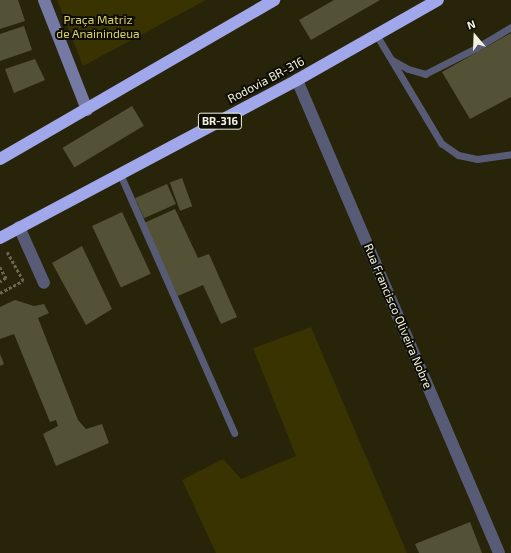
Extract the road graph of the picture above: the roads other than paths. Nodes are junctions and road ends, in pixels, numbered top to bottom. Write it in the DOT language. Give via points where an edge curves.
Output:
graph roads {
  1 [pos="44,0"];
  2 [pos="274,0"];
  3 [pos="438,0"];
  4 [pos="511,27"];
  5 [pos="377,36"];
  6 [pos="390,59"];
  7 [pos="297,80"];
  8 [pos="87,110"];
  9 [pos="511,154"];
  10 [pos="0,159"];
  11 [pos="120,174"];
  12 [pos="19,227"];
  13 [pos="2,242"];
  14 [pos="44,283"];
  15 [pos="234,433"];
  16 [pos="499,553"];
  1 -- 8 [label="street"];
  2 -- 8 [label="highway"];
  3 -- 5 [label="highway, Rodovia BR-316 / BR-316"];
  4 -- 6 [label="lane" via="451,62 424,74"];
  5 -- 6 [label="lane"];
  5 -- 7 [label="highway, Rodovia BR-316 / BR-316"];
  6 -- 9 [label="lane" via="441,143 458,155 477,159"];
  7 -- 11 [label="highway, Rodovia BR-316 / BR-316"];
  7 -- 16 [label="street, Rua Francisco Oliveira Nobre"];
  8 -- 10 [label="highway"];
  11 -- 12 [label="highway, Rodovia BR-316 / BR-316"];
  11 -- 15 [label="lane"];
  12 -- 13 [label="highway, Rodovia BR-316 / BR-316"];
  12 -- 14 [label="street"];
}
